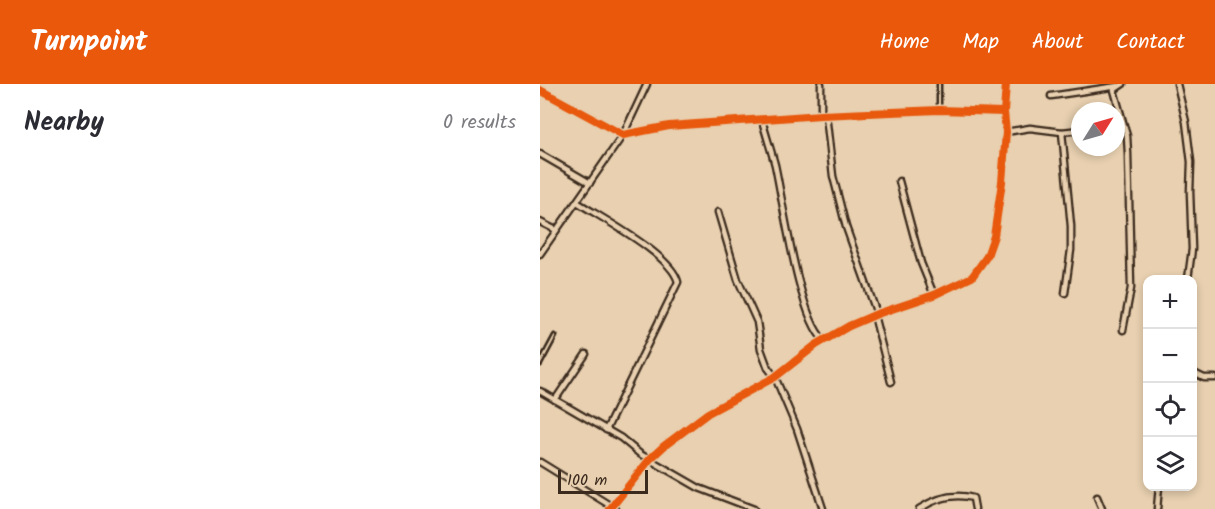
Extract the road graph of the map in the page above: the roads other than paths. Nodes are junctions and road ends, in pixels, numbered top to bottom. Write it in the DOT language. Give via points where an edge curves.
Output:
graph roads {
  1 [pos="646,84"];
  2 [pos="821,84"];
  3 [pos="939,84"];
  4 [pos="1006,84"];
  5 [pos="1177,84"];
  6 [pos="1122,85"];
  7 [pos="540,90"];
  8 [pos="1051,96"];
  9 [pos="1117,102"];
  10 [pos="939,110"];
  11 [pos="1004,112"];
  12 [pos="824,115"];
  13 [pos="762,120"];
  14 [pos="1125,130"];
  15 [pos="1071,131"];
  16 [pos="1006,132"];
  17 [pos="1062,132"];
  18 [pos="623,135"];
  19 [pos="540,154"];
  20 [pos="899,181"];
  21 [pos="590,183"];
  22 [pos="577,202"];
  23 [pos="718,212"];
  24 [pos="540,222"];
  25 [pos="556,231"];
  26 [pos="540,254"];
  27 [pos="1189,275"];
  28 [pos="1065,293"];
  29 [pos="934,295"];
  30 [pos="876,315"];
  31 [pos="1122,330"];
  32 [pos="555,336"];
  33 [pos="824,340"];
  34 [pos="586,354"];
  35 [pos="540,364"];
  36 [pos="1197,374"];
  37 [pos="775,377"];
  38 [pos="1215,378"];
  39 [pos="891,382"];
  40 [pos="540,391"];
  41 [pos="555,400"];
  42 [pos="606,430"];
  43 [pos="650,459"];
  44 [pos="540,462"];
  45 [pos="1159,491"];
  46 [pos="1097,497"];
  47 [pos="612,508"];
  48 [pos="754,509"];
  49 [pos="823,509"];
  50 [pos="919,509"];
  51 [pos="975,509"];
  52 [pos="1102,509"];
  53 [pos="1157,509"];
  1 -- 18 [label="street"];
  2 -- 12 [label="street"];
  3 -- 10 [label="lane"];
  4 -- 11 [label="street"];
  5 -- 27 [label="street" via="1191,156"];
  6 -- 8 [label="street"];
  6 -- 9 [label="street" via="1114,90"];
  7 -- 18 [label="street"];
  10 -- 11 [label="street"];
  10 -- 12 [label="street"];
  11 -- 16 [label="street"];
  12 -- 13 [label="street"];
  12 -- 30 [label="street" via="846,227"];
  13 -- 18 [label="street" via="669,126"];
  13 -- 33 [label="street" via="808,312"];
  14 -- 31 [label="street" via="1131,288"];
  15 -- 17 [label="street"];
  16 -- 17 [label="street" via="1030,128"];
  16 -- 29 [label="street" via="994,236 987,256 972,277"];
  17 -- 28 [label="street" via="1071,226"];
  18 -- 21 [label="street"];
  19 -- 21 [label="street"];
  20 -- 29 [label="street" via="921,263"];
  21 -- 22 [label="street"];
  22 -- 25 [label="street"];
  22 -- 42 [label="street" via="652,251 669,265 678,282"];
  23 -- 37 [label="street" via="738,279 757,322 761,349"];
  24 -- 25 [label="street"];
  25 -- 26 [label="street"];
  29 -- 30 [label="street"];
  30 -- 33 [label="street"];
  30 -- 39 [label="street"];
  32 -- 35 [label="lane"];
  33 -- 37 [label="street"];
  34 -- 41 [label="street"];
  36 -- 38 [label="street"];
  37 -- 43 [label="street" via="701,417"];
  37 -- 49 [label="street"];
  40 -- 41 [label="street"];
  41 -- 42 [label="street"];
  42 -- 43 [label="street"];
  43 -- 47 [label="street"];
  43 -- 48 [label="street" via="699,488"];
  44 -- 47 [label="street"];
  45 -- 53 [label="street"];
  46 -- 52 [label="street"];
  50 -- 51 [label="street" via="933,500 961,495 973,498"];
}
